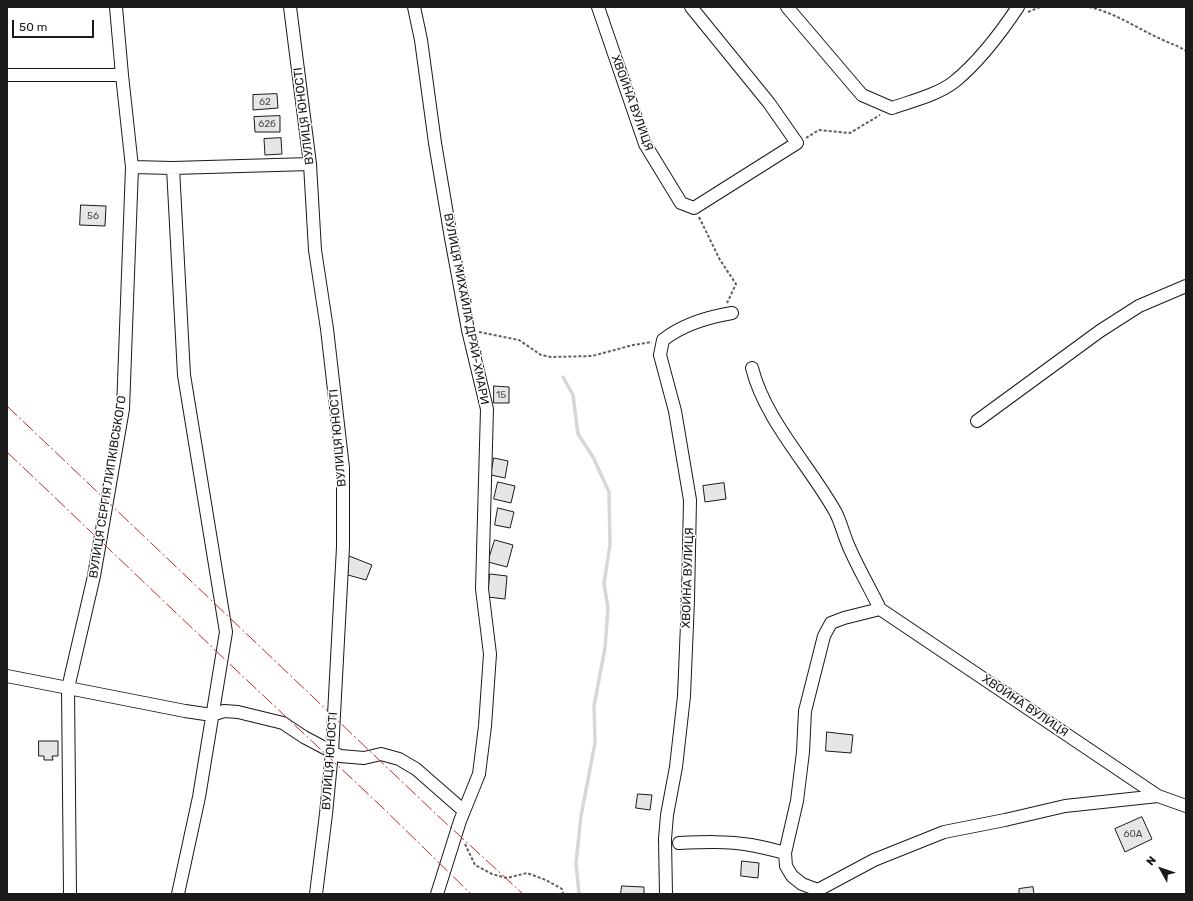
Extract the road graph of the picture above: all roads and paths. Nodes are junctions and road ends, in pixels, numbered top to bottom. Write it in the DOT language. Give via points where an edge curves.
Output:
graph roads {
  1 [pos="116,7"];
  2 [pos="290,7"];
  3 [pos="414,7"];
  4 [pos="598,7"];
  5 [pos="691,7"];
  6 [pos="787,7"];
  7 [pos="1018,7"];
  8 [pos="1089,7"];
  9 [pos="1186,51"];
  10 [pos="7,75"];
  11 [pos="122,75"];
  12 [pos="892,108"];
  13 [pos="797,142"];
  14 [pos="310,164"];
  15 [pos="132,167"];
  16 [pos="173,168"];
  17 [pos="694,208"];
  18 [pos="1186,286"];
  19 [pos="732,313"];
  20 [pos="716,316"];
  21 [pos="468,330"];
  22 [pos="663,340"];
  23 [pos="752,368"];
  24 [pos="977,421"];
  25 [pos="880,609"];
  26 [pos="7,676"];
  27 [pos="68,688"];
  28 [pos="212,715"];
  29 [pos="332,752"];
  30 [pos="1158,796"];
  31 [pos="1186,806"];
  32 [pos="464,811"];
  33 [pos="457,829"];
  34 [pos="679,843"];
  35 [pos="785,853"];
  36 [pos="70,894"];
  37 [pos="178,894"];
  38 [pos="316,894"];
  39 [pos="437,894"];
  40 [pos="563,894"];
  41 [pos="666,894"];
  1 -- 11 [label="street, ВУЛИЦЯ СЕРГІЯ ЛИПКІВСЬКОГО"];
  2 -- 14 [label="street, ВУЛИЦЯ ЮНОСТІ"];
  3 -- 21 [label="street, ВУЛИЦЯ МИХАЙЛА ДРАЙ-ХМАРИ"];
  4 -- 17 [label="street, ХВОЙНА ВУЛИЦЯ" via="645,144 682,203"];
  5 -- 13 [label="street"];
  6 -- 12 [label="street" via="862,95"];
  7 -- 12 [label="street" via="980,57 953,82 930,95"];
  8 -- 9 [label="path" via="1126,20"];
  10 -- 11 [label="street"];
  11 -- 15 [label="street, ВУЛИЦЯ СЕРГІЯ ЛИПКІВСЬКОГО"];
  12 -- 13 [label="path" via="850,133 819,130"];
  13 -- 17 [label="street"];
  14 -- 16 [label="street"];
  14 -- 29 [label="street, ВУЛИЦЯ ЮНОСТІ" via="315,250 343,468 343,547"];
  15 -- 16 [label="street"];
  15 -- 27 [label="street, ВУЛИЦЯ СЕРГІЯ ЛИПКІВСЬКОГО" via="123,409 94,576"];
  16 -- 28 [label="street" via="184,375 226,632"];
  17 -- 20 [label="path" via="720,260 736,284 725,306"];
  18 -- 24 [label="street" via="1139,306 1100,331"];
  19 -- 20 [label="street"];
  20 -- 22 [label="street" via="675,331"];
  21 -- 22 [label="path" via="519,340 541,355 551,357 592,356"];
  21 -- 32 [label="street, ВУЛИЦЯ МИХАЙЛА ДРАЙ-ХМАРИ" via="487,409 482,589 490,654 479,774"];
  22 -- 41 [label="street, ХВОЙНА ВУЛИЦЯ" via="660,355 675,411 690,500 684,696 664,840"];
  23 -- 25 [label="street" via="756,384 780,428 836,513 849,547"];
  25 -- 30 [label="street, ХВОЙНА ВУЛИЦЯ"];
  25 -- 35 [label="street" via="831,623 824,636 805,711 797,801"];
  26 -- 27 [label="street"];
  27 -- 28 [label="street"];
  27 -- 36 [label="street, ВУЛИЦЯ СЕРГІЯ ЛИПКІВСЬКОГО"];
  28 -- 29 [label="street" via="224,711 238,712 283,723"];
  28 -- 37 [label="street" via="199,797"];
  29 -- 32 [label="street" via="340,756 364,758 381,754 399,759 416,769"];
  29 -- 38 [label="street, ВУЛИЦЯ ЮНОСТІ"];
  30 -- 31 [label="street"];
  30 -- 35 [label="street" via="1065,806 944,832 874,860 818,890 802,884 792,876 786,866"];
  32 -- 33 [label="street, ВУЛИЦЯ МИХАЙЛА ДРАЙ-ХМАРИ"];
  33 -- 39 [label="street, ВУЛИЦЯ МИХАЙЛА ДРАЙ-ХМАРИ"];
  33 -- 40 [label="path" via="474,865 507,878 527,873 562,889"];
  34 -- 35 [label="street" via="733,843"];
}
